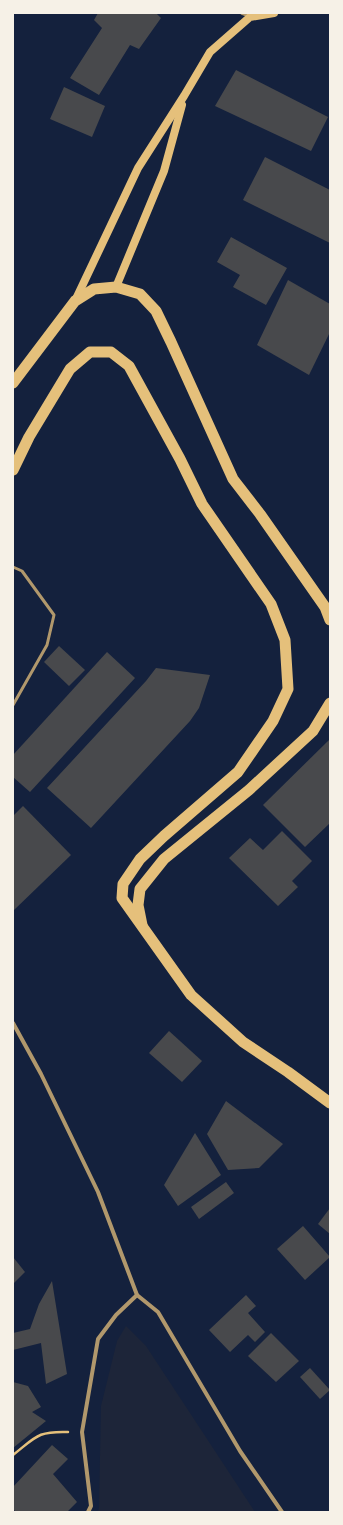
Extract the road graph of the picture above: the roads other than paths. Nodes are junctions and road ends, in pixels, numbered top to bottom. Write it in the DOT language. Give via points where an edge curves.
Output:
graph roads {
  1 [pos="274,13"];
  2 [pos="246,15"];
  3 [pos="184,96"];
  4 [pos="116,287"];
  5 [pos="76,301"];
  6 [pos="13,383"];
  7 [pos="13,470"];
  8 [pos="13,566"];
  9 [pos="330,620"];
  10 [pos="330,703"];
  11 [pos="13,705"];
  12 [pos="143,929"];
  13 [pos="13,1023"];
  14 [pos="330,1103"];
  15 [pos="137,1295"];
  16 [pos="88,1512"];
  17 [pos="282,1512"];
  1 -- 2 [label="main road"];
  2 -- 3 [label="main road" via="210,52"];
  3 -- 4 [label="main road" via="164,171"];
  3 -- 5 [label="main road" via="138,168"];
  4 -- 5 [label="highway" via="94,288"];
  4 -- 9 [label="highway" via="140,294 156,310 233,479 325,607"];
  5 -- 6 [label="highway"];
  7 -- 12 [label="highway" via="29,437 70,369 90,352 111,352 129,366 202,504 271,604 285,640 288,689 273,721 238,772 140,859 123,884 122,898"];
  8 -- 11 [label="lane" via="22,571 54,615 47,645"];
  10 -- 12 [label="highway" via="313,730 249,790 164,859 140,889 138,905"];
  12 -- 14 [label="highway" via="191,995 243,1042"];
  13 -- 15 [label="street" via="41,1074 98,1192"];
  15 -- 16 [label="street" via="116,1315 98,1339 82,1432 91,1506"];
  15 -- 17 [label="street" via="158,1312 240,1451"];
}
